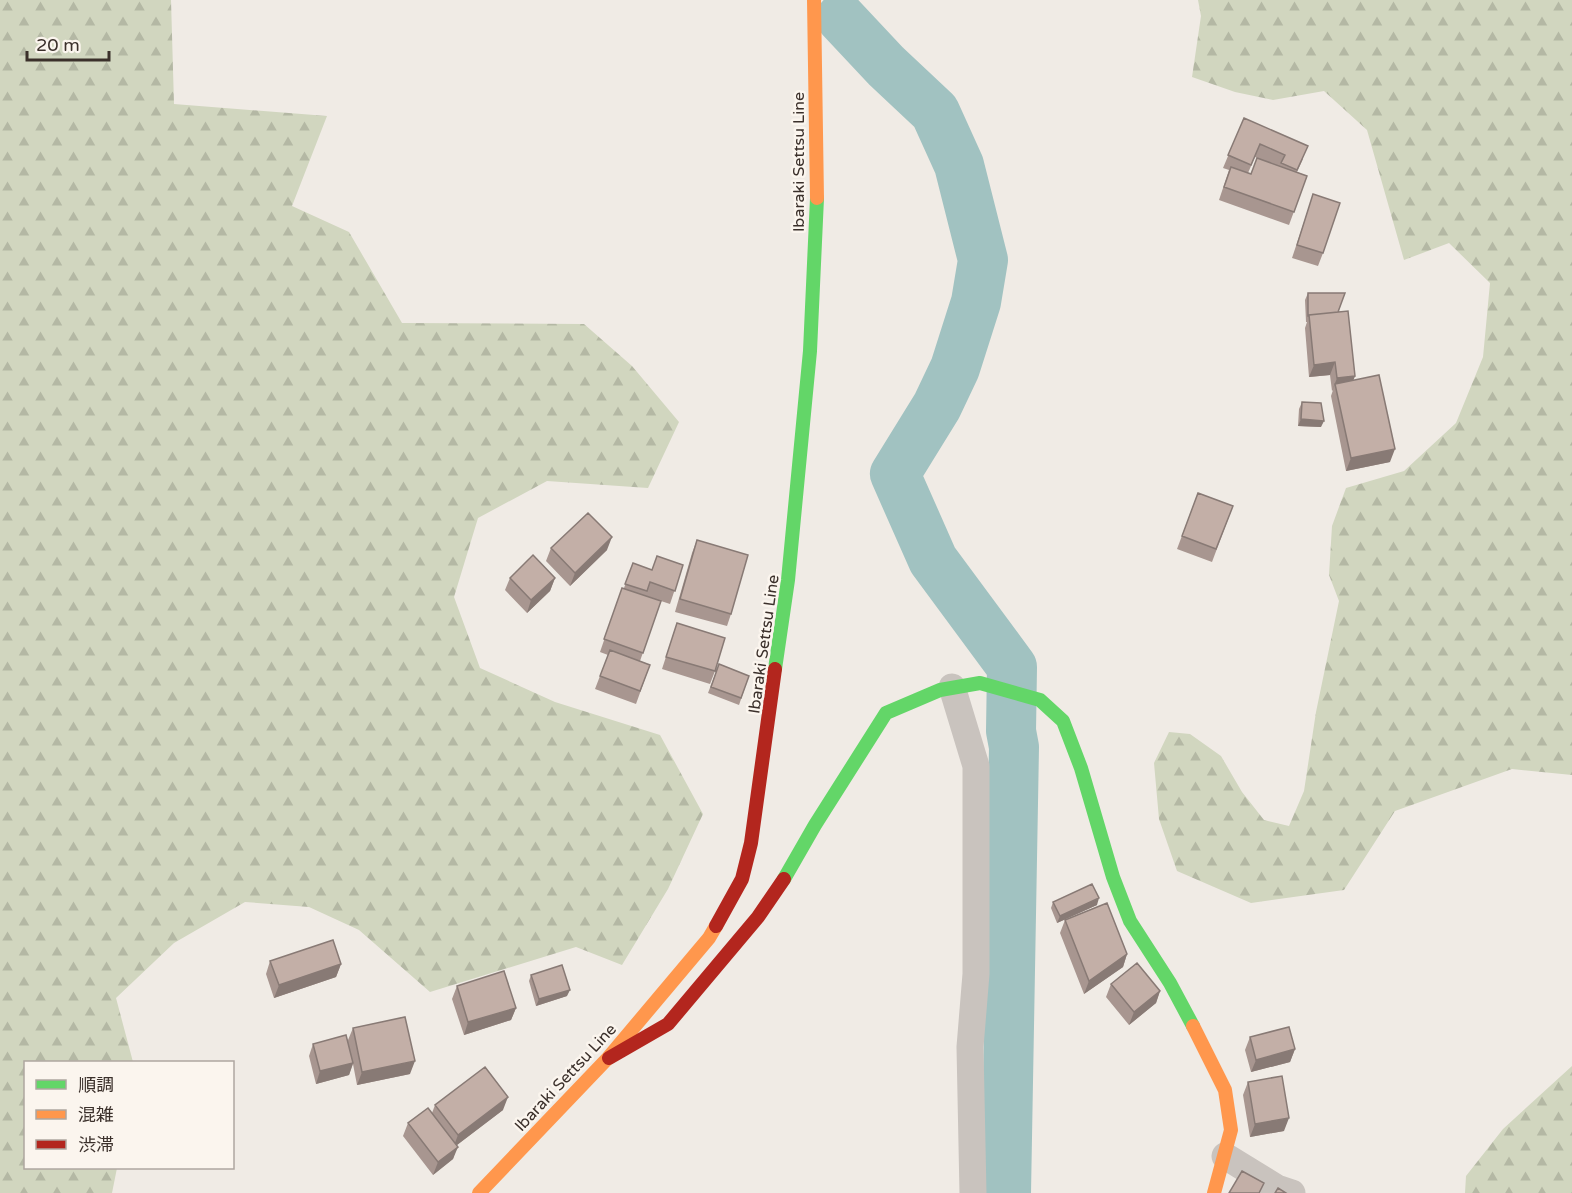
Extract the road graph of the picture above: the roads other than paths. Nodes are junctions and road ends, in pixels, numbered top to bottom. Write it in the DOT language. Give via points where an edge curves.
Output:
graph roads {
  1 [pos="814,0"];
  2 [pos="952,687"];
  3 [pos="608,1058"];
  4 [pos="1225,1156"];
  5 [pos="478,1193"];
  6 [pos="974,1193"];
  7 [pos="1214,1193"];
  8 [pos="1292,1193"];
  1 -- 3 [label="main road, Ibaraki Settsu Line" via="817,187 810,351 788,580 751,843 741,879 709,938"];
  2 -- 3 [label="main road" via="886,713 758,917 669,1024"];
  2 -- 4 [label="main road" via="980,682 1040,700 1063,721 1130,921 1170,983 1225,1090 1231,1130"];
  2 -- 6 [label="street" via="976,766 976,974 970,1047"];
  3 -- 5 [label="main road, Ibaraki Settsu Line"];
  4 -- 7 [label="main road"];
  4 -- 8 [label="street"];
}
